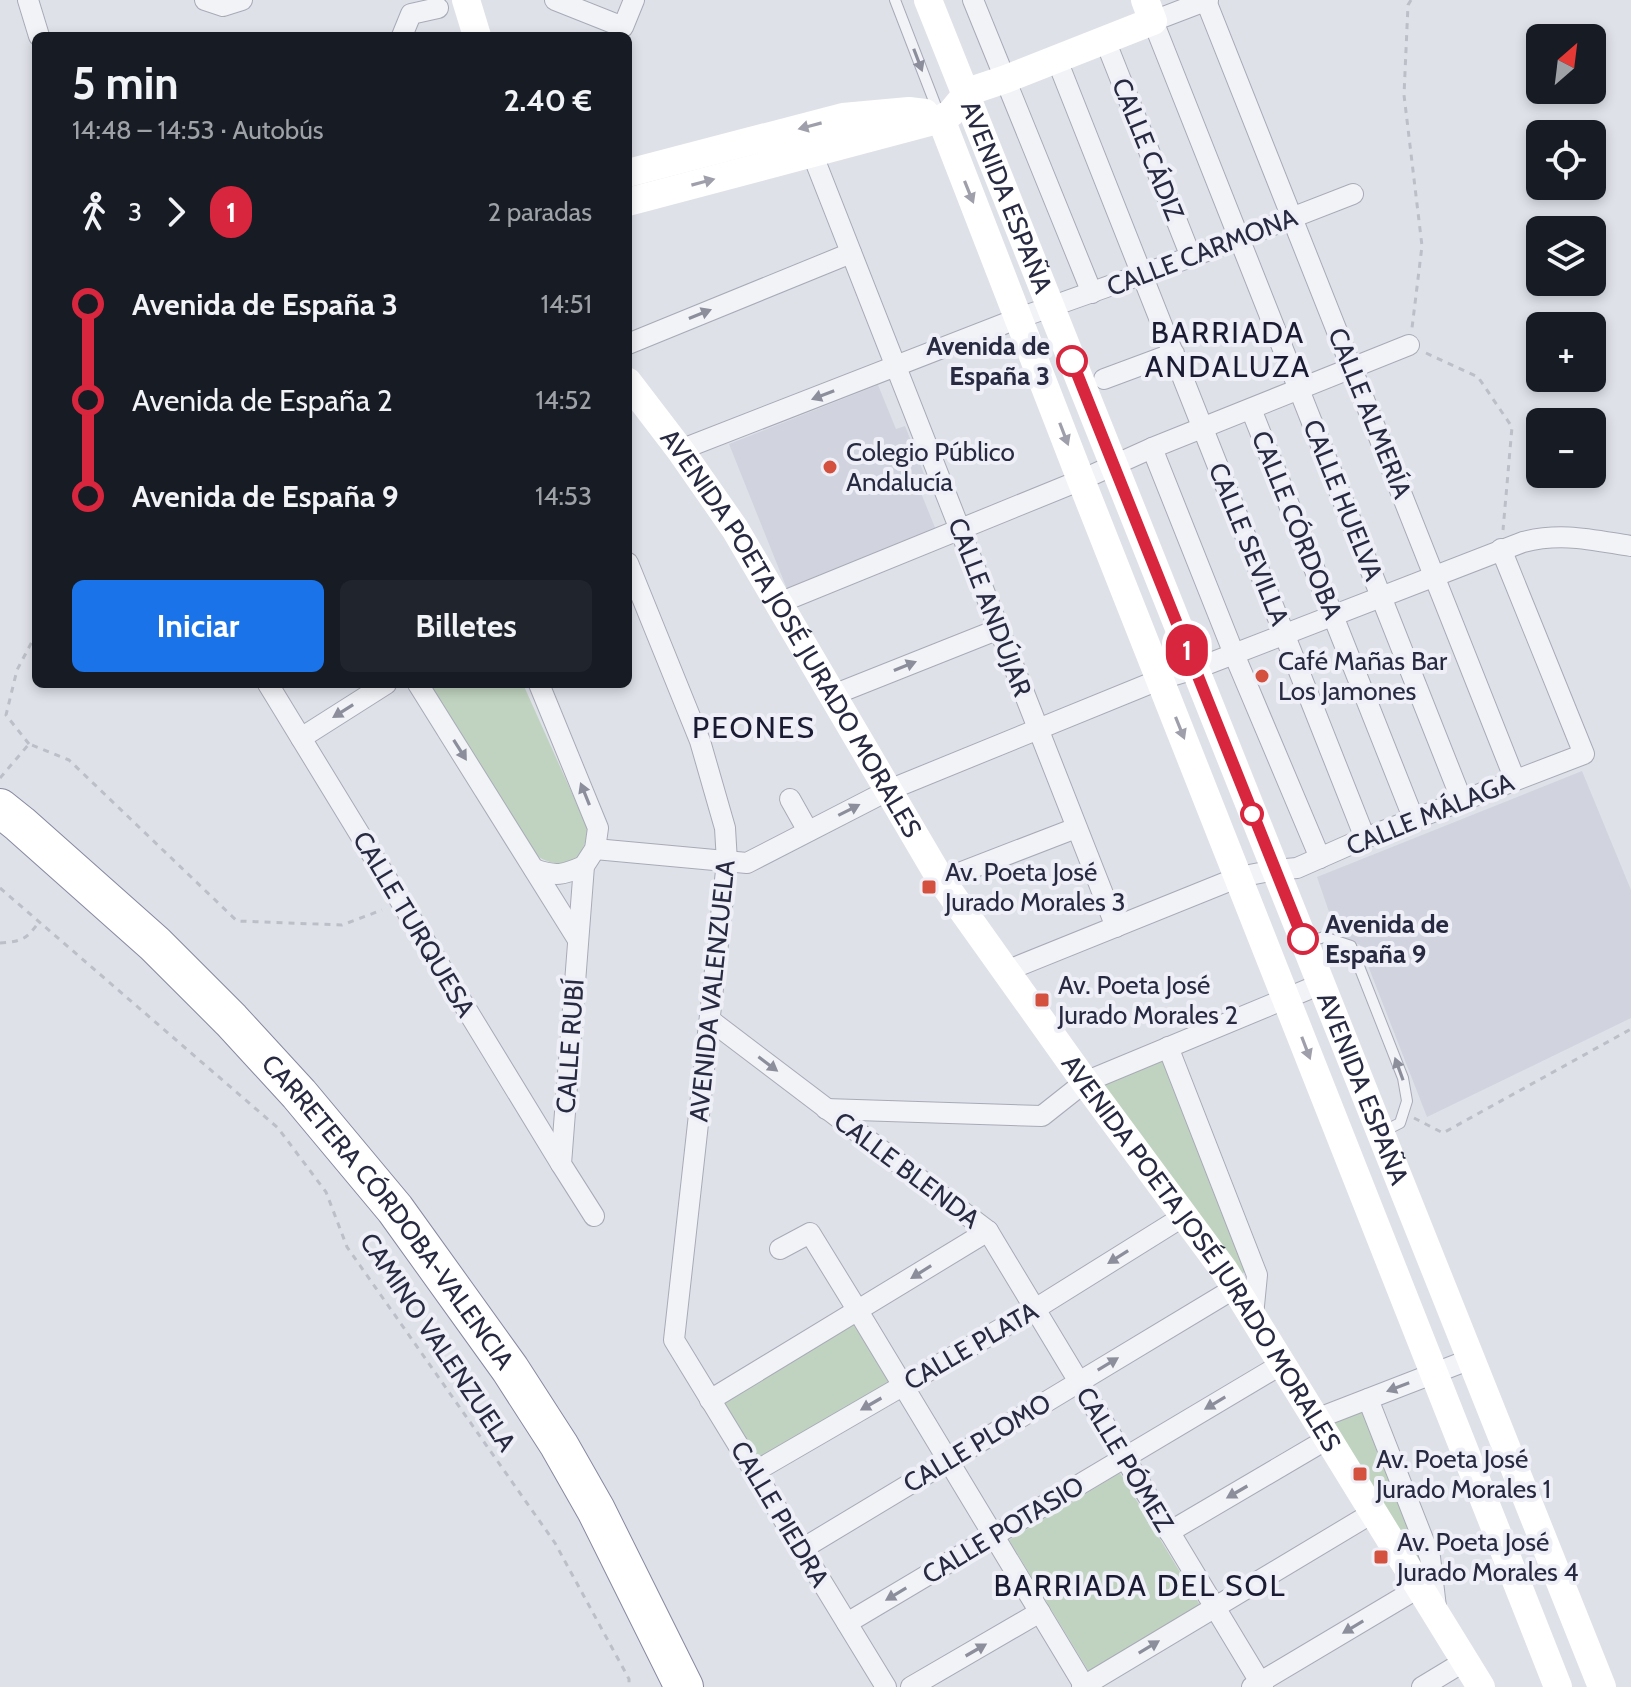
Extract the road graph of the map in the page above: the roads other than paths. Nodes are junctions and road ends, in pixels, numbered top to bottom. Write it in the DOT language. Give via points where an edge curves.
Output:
graph roads {
  1 [pos="28,0"];
  2 [pos="205,0"];
  3 [pos="242,0"];
  4 [pos="466,0"];
  5 [pos="555,0"];
  6 [pos="634,0"];
  7 [pos="895,0"];
  8 [pos="928,0"];
  9 [pos="973,0"];
  10 [pos="1207,0"];
  11 [pos="438,8"];
  12 [pos="1149,11"];
  13 [pos="38,32"];
  14 [pos="404,32"];
  15 [pos="476,32"];
  16 [pos="1105,40"];
  17 [pos="1057,60"];
  18 [pos="1006,79"];
  19 [pos="965,96"];
  20 [pos="941,119"];
  21 [pos="853,129"];
  22 [pos="812,153"];
  23 [pos="632,172"];
  24 [pos="1353,194"];
  25 [pos="632,201"];
  26 [pos="1292,218"];
  27 [pos="1239,239"];
  28 [pos="851,253"];
  29 [pos="1191,257"];
  30 [pos="1143,274"];
  31 [pos="1092,293"];
  32 [pos="1050,307"];
  33 [pos="1019,318"];
  34 [pos="632,342"];
  35 [pos="1409,345"];
  36 [pos="1174,353"];
  37 [pos="896,367"];
  38 [pos="1352,368"];
  39 [pos="1104,379"];
  40 [pos="632,387"];
  41 [pos="1299,389"];
  42 [pos="1251,409"];
  43 [pos="1203,428"];
  44 [pos="1152,448"];
  45 [pos="680,450"];
  46 [pos="1114,465"];
  47 [pos="1081,480"];
  48 [pos="960,530"];
  49 [pos="1631,546"];
  50 [pos="1501,549"];
  51 [pos="632,575"];
  52 [pos="1434,576"];
  53 [pos="1381,597"];
  54 [pos="779,603"];
  55 [pos="1333,615"];
  56 [pos="999,629"];
  57 [pos="1284,634"];
  58 [pos="1234,654"];
  59 [pos="1195,669"];
  60 [pos="1161,679"];
  61 [pos="270,688"];
  62 [pos="380,688"];
  63 [pos="421,688"];
  64 [pos="541,688"];
  65 [pos="833,695"];
  66 [pos="1038,729"];
  67 [pos="301,738"];
  68 [pos="1515,780"];
  69 [pos="889,790"];
  70 [pos="790,799"];
  71 [pos="1462,801"];
  72 [pos="0,808"];
  73 [pos="1414,820"];
  74 [pos="1076,828"];
  75 [pos="808,831"];
  76 [pos="1365,838"];
  77 [pos="590,857"];
  78 [pos="1320,858"];
  79 [pos="727,862"];
  80 [pos="534,869"];
  81 [pos="1275,870"];
  82 [pos="1239,877"];
  83 [pos="941,880"];
  84 [pos="1116,927"];
  85 [pos="578,940"];
  86 [pos="1304,943"];
  87 [pos="1006,971"];
  88 [pos="1321,984"];
  89 [pos="1286,997"];
  90 [pos="710,1020"];
  91 [pos="1168,1047"];
  92 [pos="1085,1082"];
  93 [pos="826,1109"];
  94 [pos="1380,1132"];
  95 [pos="561,1164"];
  96 [pos="594,1216"];
  97 [pos="1184,1216"];
  98 [pos="988,1231"];
  99 [pos="780,1249"];
  100 [pos="1235,1288"];
  101 [pos="1035,1309"];
  102 [pos="858,1311"];
  103 [pos="1253,1316"];
  104 [pos="674,1340"];
  105 [pos="1471,1359"];
  106 [pos="1282,1364"];
  107 [pos="1434,1374"];
  108 [pos="1079,1382"];
  109 [pos="903,1385"];
  110 [pos="1368,1399"];
  111 [pos="710,1400"];
  112 [pos="1322,1428"];
  113 [pos="1124,1458"];
  114 [pos="949,1461"];
  115 [pos="754,1472"];
  116 [pos="1374,1512"];
  117 [pos="1169,1532"];
  118 [pos="994,1536"];
  119 [pos="802,1549"];
  120 [pos="1420,1587"];
  121 [pos="1215,1608"];
  122 [pos="1040,1612"];
  123 [pos="1436,1613"];
  124 [pos="847,1623"];
  125 [pos="1465,1661"];
  126 [pos="1258,1685"];
  127 [pos="684,1687"];
  128 [pos="886,1687"];
  129 [pos="911,1687"];
  130 [pos="1084,1687"];
  131 [pos="1422,1687"];
  132 [pos="1481,1687"];
  133 [pos="1558,1687"];
  134 [pos="1602,1687"];
  1 -- 13 [label="street"];
  2 -- 3 [label="street" via="223,6"];
  4 -- 15 [label="main road"];
  5 -- 6 [label="street" via="623,27"];
  7 -- 20 [label="lane, AVENIDA ESPAÑA, one-way"];
  8 -- 19 [label="main road, AVENIDA ESPAÑA"];
  9 -- 18 [label="street, AVENIDA ESPAÑA"];
  10 -- 12 [label="street"];
  10 -- 26 [label="street, CALLE ALMERÍA"];
  11 -- 14 [label="street" via="411,14"];
  12 -- 16 [label="main road"];
  12 -- 27 [label="street, CALLE HUELVA"];
  16 -- 17 [label="main road"];
  16 -- 29 [label="street, CALLE CÁDIZ"];
  17 -- 18 [label="main road"];
  17 -- 30 [label="street, CALLE SEVILLA"];
  18 -- 19 [label="main road"];
  18 -- 31 [label="street, AVENIDA ESPAÑA"];
  19 -- 20 [label="main road"];
  19 -- 32 [label="main road, AVENIDA ESPAÑA"];
  20 -- 21 [label="main road"];
  20 -- 33 [label="main road, AVENIDA ESPAÑA, one-way"];
  21 -- 22 [label="main road"];
  21 -- 23 [label="main road, one-way"];
  25 -- 22 [label="main road, one-way"];
  22 -- 28 [label="street, CALLE ANDÚJAR"];
  24 -- 26 [label="street, CALLE CARMONA"];
  26 -- 27 [label="street, CALLE CARMONA"];
  26 -- 38 [label="street, CALLE ALMERÍA"];
  27 -- 29 [label="street, CALLE CARMONA"];
  27 -- 41 [label="street, CALLE HUELVA"];
  34 -- 28 [label="street, one-way"];
  28 -- 37 [label="street, CALLE ANDÚJAR"];
  29 -- 30 [label="street, CALLE CARMONA"];
  30 -- 31 [label="street, CALLE CARMONA"];
  30 -- 36 [label="street, CALLE SEVILLA"];
  31 -- 32 [label="street, CALLE CARMONA"];
  32 -- 33 [label="street, CALLE CARMONA"];
  32 -- 46 [label="main road, AVENIDA ESPAÑA"];
  33 -- 37 [label="street, CALLE CARMONA"];
  33 -- 47 [label="main road, AVENIDA ESPAÑA, one-way"];
  35 -- 38 [label="street"];
  36 -- 39 [label="street"];
  36 -- 43 [label="street, CALLE SEVILLA"];
  37 -- 45 [label="street, CALLE CARMONA, one-way"];
  37 -- 48 [label="street, CALLE ANDÚJAR"];
  38 -- 41 [label="street"];
  38 -- 52 [label="street, CALLE ALMERÍA"];
  40 -- 45 [label="main road, AVENIDA POETA JOSÉ JURADO MORALES"];
  41 -- 42 [label="street"];
  41 -- 53 [label="street, CALLE HUELVA"];
  42 -- 43 [label="street"];
  42 -- 55 [label="street, CALLE CÓRDOBA"];
  43 -- 44 [label="street"];
  43 -- 57 [label="street, CALLE SEVILLA"];
  44 -- 46 [label="street"];
  44 -- 58 [label="street"];
  45 -- 54 [label="main road, AVENIDA POETA JOSÉ JURADO MORALES"];
  46 -- 47 [label="street"];
  46 -- 59 [label="main road, AVENIDA ESPAÑA"];
  47 -- 48 [label="street"];
  47 -- 60 [label="main road, AVENIDA ESPAÑA"];
  48 -- 54 [label="street"];
  48 -- 56 [label="street, CALLE ANDÚJAR"];
  49 -- 50 [label="street" via="1545,536"];
  50 -- 52 [label="street"];
  50 -- 68 [label="street, CALLE MÁLAGA" via="1584,754"];
  51 -- 79 [label="street, AVENIDA VALENZUELA" via="700,741 725,828"];
  52 -- 53 [label="street"];
  52 -- 68 [label="street, CALLE ALMERÍA"];
  53 -- 55 [label="street"];
  53 -- 71 [label="street, CALLE HUELVA"];
  54 -- 65 [label="main road, AVENIDA POETA JOSÉ JURADO MORALES"];
  55 -- 57 [label="street"];
  55 -- 73 [label="street, CALLE CÓRDOBA"];
  65 -- 56 [label="street, one-way"];
  56 -- 66 [label="street, CALLE ANDÚJAR"];
  57 -- 58 [label="street"];
  57 -- 76 [label="street, CALLE SEVILLA"];
  58 -- 59 [label="street"];
  58 -- 78 [label="street"];
  59 -- 60 [label="street"];
  59 -- 81 [label="main road, AVENIDA ESPAÑA"];
  60 -- 66 [label="street"];
  60 -- 82 [label="main road, AVENIDA ESPAÑA, one-way"];
  61 -- 67 [label="street, CALLE TURQUESA"];
  62 -- 67 [label="street, one-way"];
  63 -- 80 [label="street, one-way"];
  77 -- 64 [label="street, CALLE RUBÍ, one-way" via="598,828"];
  65 -- 69 [label="main road, AVENIDA POETA JOSÉ JURADO MORALES"];
  66 -- 69 [label="street"];
  66 -- 74 [label="street, CALLE ANDÚJAR"];
  67 -- 95 [label="street, CALLE TURQUESA"];
  68 -- 71 [label="street, CALLE MÁLAGA"];
  75 -- 69 [label="street, one-way"];
  69 -- 83 [label="main road, AVENIDA POETA JOSÉ JURADO MORALES"];
  70 -- 75 [label="street"];
  71 -- 73 [label="street, CALLE MÁLAGA"];
  72 -- 127 [label="highway, CARRETERA CÓRDOBA-VALENCIA" via="155,944 231,1020 395,1209 559,1445"];
  73 -- 76 [label="street, CALLE MÁLAGA"];
  74 -- 83 [label="street"];
  74 -- 84 [label="street, CALLE ANDÚJAR"];
  75 -- 79 [label="street" via="747,863"];
  76 -- 78 [label="street, CALLE MÁLAGA"];
  77 -- 79 [label="street"];
  77 -- 80 [label="street" via="564,874"];
  77 -- 85 [label="street, CALLE RUBÍ"];
  78 -- 81 [label="street, CALLE MÁLAGA"];
  79 -- 90 [label="street, AVENIDA VALENZUELA"];
  80 -- 85 [label="street"];
  81 -- 82 [label="street, CALLE MÁLAGA"];
  81 -- 86 [label="main road, AVENIDA ESPAÑA"];
  82 -- 84 [label="street, CALLE MÁLAGA"];
  82 -- 89 [label="main road, AVENIDA ESPAÑA"];
  83 -- 87 [label="main road, AVENIDA POETA JOSÉ JURADO MORALES"];
  84 -- 87 [label="street, CALLE MÁLAGA"];
  85 -- 95 [label="street, CALLE RUBÍ"];
  86 -- 88 [label="main road, AVENIDA ESPAÑA"];
  94 -- 86 [label="lane, one-way" via="1400,1123 1407,1101 1403,1078 1351,946 1324,937"];
  87 -- 92 [label="main road, AVENIDA POETA JOSÉ JURADO MORALES"];
  88 -- 89 [label="street"];
  88 -- 94 [label="main road, AVENIDA ESPAÑA"];
  89 -- 91 [label="street"];
  89 -- 107 [label="main road, AVENIDA ESPAÑA, one-way"];
  90 -- 93 [label="street, CALLE BLENDA, one-way"];
  90 -- 104 [label="street, AVENIDA VALENZUELA"];
  91 -- 92 [label="street"];
  91 -- 103 [label="street" via="1257,1275"];
  92 -- 93 [label="street" via="1042,1116"];
  92 -- 97 [label="main road, AVENIDA POETA JOSÉ JURADO MORALES"];
  93 -- 98 [label="street, CALLE BLENDA"];
  94 -- 105 [label="main road, AVENIDA ESPAÑA"];
  95 -- 96 [label="street"];
  97 -- 100 [label="main road, AVENIDA POETA JOSÉ JURADO MORALES"];
  97 -- 101 [label="street, CALLE PLATA, one-way"];
  98 -- 101 [label="street, CALLE PÓMEZ"];
  98 -- 102 [label="street, one-way"];
  99 -- 102 [label="street" via="810,1233"];
  100 -- 103 [label="main road, AVENIDA POETA JOSÉ JURADO MORALES"];
  108 -- 100 [label="street, CALLE PLOMO, one-way"];
  101 -- 108 [label="street, CALLE PÓMEZ"];
  101 -- 109 [label="street, CALLE PLATA"];
  102 -- 109 [label="street"];
  102 -- 111 [label="street"];
  103 -- 106 [label="main road, AVENIDA POETA JOSÉ JURADO MORALES"];
  104 -- 111 [label="street, CALLE PIEDRA"];
  105 -- 107 [label="street"];
  105 -- 134 [label="main road, AVENIDA ESPAÑA"];
  106 -- 112 [label="main road, AVENIDA POETA JOSÉ JURADO MORALES"];
  106 -- 113 [label="street, CALLE POTASIO, one-way"];
  107 -- 110 [label="street, one-way"];
  107 -- 133 [label="main road, AVENIDA ESPAÑA"];
  108 -- 113 [label="street, CALLE PÓMEZ"];
  108 -- 114 [label="street, CALLE PLOMO"];
  109 -- 114 [label="street"];
  109 -- 115 [label="street, CALLE PLATA, one-way"];
  110 -- 112 [label="street"];
  110 -- 123 [label="street" via="1430,1557"];
  111 -- 115 [label="street, CALLE PIEDRA"];
  112 -- 116 [label="main road, AVENIDA POETA JOSÉ JURADO MORALES"];
  112 -- 117 [label="street, one-way"];
  113 -- 117 [label="street, CALLE PÓMEZ"];
  113 -- 118 [label="street, CALLE POTASIO"];
  114 -- 118 [label="street"];
  114 -- 119 [label="street, CALLE PLOMO"];
  115 -- 119 [label="street, CALLE PIEDRA"];
  116 -- 120 [label="main road, AVENIDA POETA JOSÉ JURADO MORALES"];
  116 -- 121 [label="street"];
  117 -- 121 [label="street, CALLE PÓMEZ"];
  118 -- 122 [label="street"];
  118 -- 124 [label="street, CALLE POTASIO, one-way"];
  119 -- 124 [label="street, CALLE PIEDRA"];
  120 -- 123 [label="main road, AVENIDA POETA JOSÉ JURADO MORALES"];
  120 -- 126 [label="street, one-way"];
  121 -- 126 [label="street, CALLE PÓMEZ"];
  130 -- 121 [label="street, one-way"];
  129 -- 122 [label="street, one-way"];
  122 -- 130 [label="street"];
  123 -- 125 [label="main road, AVENIDA POETA JOSÉ JURADO MORALES"];
  124 -- 128 [label="street, CALLE PIEDRA"];
  125 -- 131 [label="street"];
  125 -- 132 [label="main road, AVENIDA POETA JOSÉ JURADO MORALES"];
}
